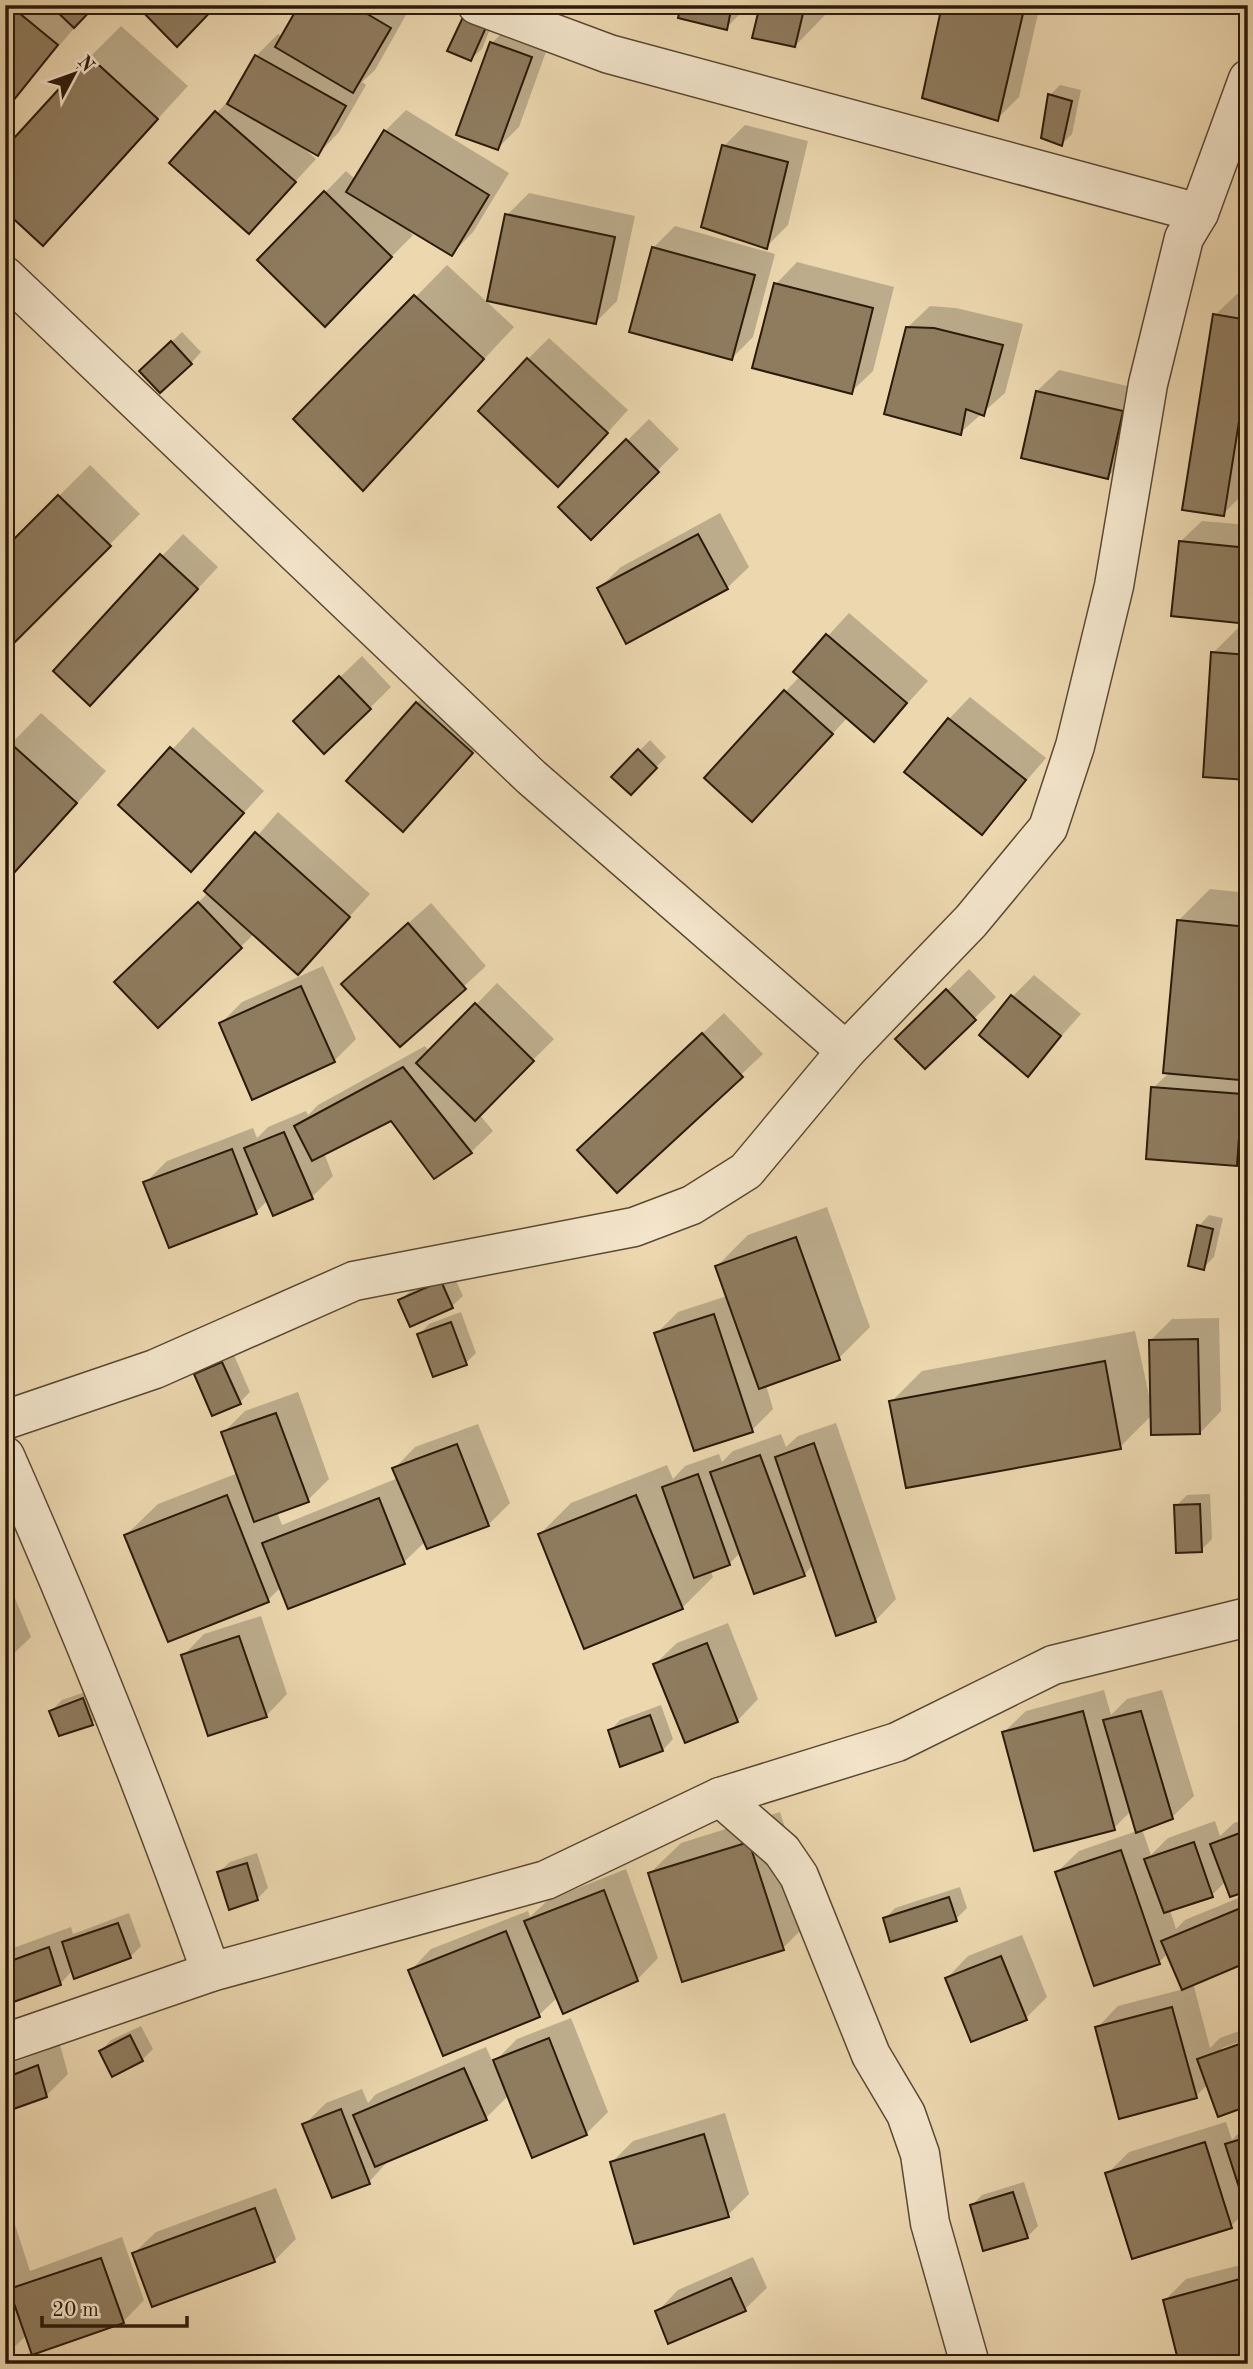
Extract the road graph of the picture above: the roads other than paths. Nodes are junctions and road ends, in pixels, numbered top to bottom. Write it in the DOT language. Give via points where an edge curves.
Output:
graph roads {
  1 [pos="477,5"];
  2 [pos="1248,79"];
  3 [pos="1199,213"];
  4 [pos="5,276"];
  5 [pos="846,1051"];
  6 [pos="5,1420"];
  7 [pos="5,1457"];
  8 [pos="1248,1617"];
  9 [pos="720,1797"];
  10 [pos="211,1972"];
  11 [pos="5,2043"];
  12 [pos="970,2364"];
  1 -- 3 [label="street" via="609,54"];
  2 -- 3 [label="street"];
  3 -- 5 [label="street" via="1184,238 1171,287 1114,586 1075,746 1048,828 971,921"];
  4 -- 5 [label="street" via="531,777"];
  5 -- 6 [label="street" via="746,1171 692,1205 634,1227 354,1281 155,1369"];
  7 -- 10 [label="street" via="78,1620"];
  8 -- 9 [label="street" via="1053,1665 897,1742"];
  9 -- 10 [label="street" via="546,1880"];
  9 -- 12 [label="street" via="782,1851 799,1876 871,2055 906,2114 920,2154 930,2223"];
  10 -- 11 [label="street"];
}
